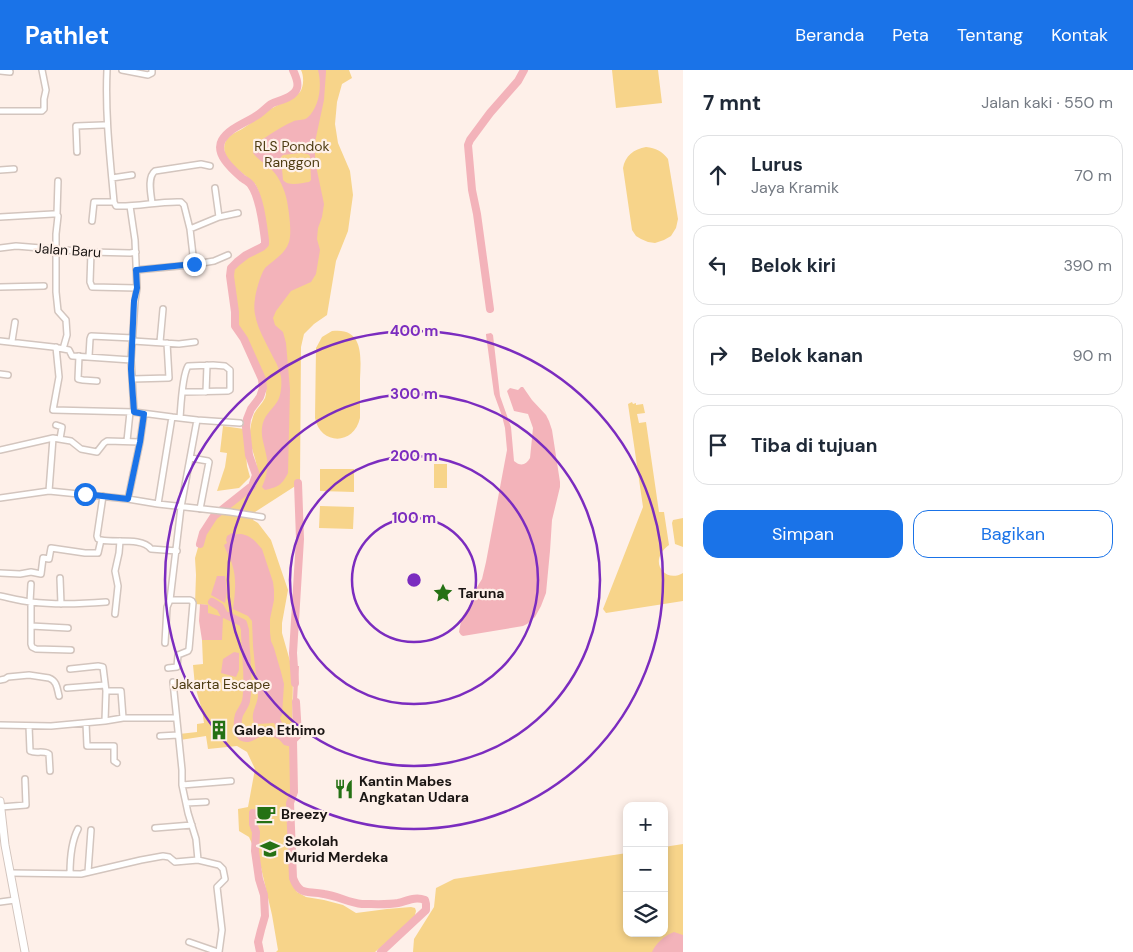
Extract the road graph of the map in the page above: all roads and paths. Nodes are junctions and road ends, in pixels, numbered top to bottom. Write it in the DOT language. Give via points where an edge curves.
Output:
graph roads {
  1 [pos="42,70"];
  2 [pos="107,70"];
  3 [pos="122,70"];
  4 [pos="152,70"];
  5 [pos="0,71"];
  6 [pos="10,72"];
  7 [pos="0,111"];
  8 [pos="107,126"];
  9 [pos="77,152"];
  10 [pos="210,166"];
  11 [pos="14,169"];
  12 [pos="0,170"];
  13 [pos="132,175"];
  14 [pos="112,178"];
  15 [pos="58,181"];
  16 [pos="216,188"];
  17 [pos="114,202"];
  18 [pos="152,203"];
  19 [pos="130,206"];
  20 [pos="238,213"];
  21 [pos="57,214"];
  22 [pos="0,217"];
  23 [pos="219,217"];
  24 [pos="92,222"];
  25 [pos="190,229"];
  26 [pos="0,248"];
  27 [pos="56,250"];
  28 [pos="91,252"];
  29 [pos="136,252"];
  30 [pos="228,255"];
  31 [pos="194,264"];
  32 [pos="136,270"];
  33 [pos="44,286"];
  34 [pos="0,287"];
  35 [pos="137,288"];
  36 [pos="163,309"];
  37 [pos="16,322"];
  38 [pos="133,339"];
  39 [pos="0,340"];
  40 [pos="12,342"];
  41 [pos="160,342"];
  42 [pos="195,342"];
  43 [pos="167,343"];
  44 [pos="56,347"];
  45 [pos="63,349"];
  46 [pos="79,356"];
  47 [pos="89,356"];
  48 [pos="131,360"];
  49 [pos="207,365"];
  50 [pos="0,374"];
  51 [pos="8,375"];
  52 [pos="132,379"];
  53 [pos="97,381"];
  54 [pos="183,392"];
  55 [pos="206,392"];
  56 [pos="132,412"];
  57 [pos="144,414"];
  58 [pos="172,417"];
  59 [pos="180,418"];
  60 [pos="197,420"];
  61 [pos="240,424"];
  62 [pos="56,425"];
  63 [pos="53,438"];
  64 [pos="60,439"];
  65 [pos="127,441"];
  66 [pos="140,442"];
  67 [pos="0,450"];
  68 [pos="191,458"];
  69 [pos="49,491"];
  70 [pos="103,496"];
  71 [pos="0,498"];
  72 [pos="128,499"];
  73 [pos="158,504"];
  74 [pos="182,506"];
  75 [pos="200,509"];
  76 [pos="262,517"];
  77 [pos="101,540"];
  78 [pos="120,542"];
  79 [pos="176,550"];
  80 [pos="0,573"];
  81 [pos="60,578"];
  82 [pos="31,584"];
  83 [pos="0,596"];
  84 [pos="170,600"];
  85 [pos="30,602"];
  86 [pos="106,602"];
  87 [pos="61,604"];
  88 [pos="115,614"];
  89 [pos="31,626"];
  90 [pos="68,628"];
  91 [pos="164,642"];
  92 [pos="71,650"];
  93 [pos="168,668"];
  94 [pos="70,669"];
  95 [pos="0,680"];
  96 [pos="173,682"];
  97 [pos="67,688"];
  98 [pos="105,688"];
  99 [pos="59,696"];
  100 [pos="123,718"];
  101 [pos="176,718"];
  102 [pos="105,721"];
  103 [pos="86,723"];
  104 [pos="0,725"];
  105 [pos="29,726"];
  106 [pos="160,736"];
  107 [pos="178,736"];
  108 [pos="117,763"];
  109 [pos="50,771"];
  110 [pos="25,779"];
  111 [pos="232,781"];
  112 [pos="182,785"];
  113 [pos="206,802"];
  114 [pos="186,803"];
  115 [pos="0,804"];
  116 [pos="192,826"];
  117 [pos="154,828"];
  118 [pos="78,829"];
  119 [pos="91,830"];
  120 [pos="198,860"];
  121 [pos="10,872"];
  122 [pos="88,872"];
  123 [pos="70,874"];
  124 [pos="15,900"];
  125 [pos="0,902"];
  126 [pos="189,942"];
  127 [pos="25,952"];
  128 [pos="218,952"];
  1 -- 7 [label="street" via="46,90 44,110"];
  2 -- 8 [label="street"];
  3 -- 4 [label="street" via="148,75"];
  5 -- 6 [label="street"];
  8 -- 9 [label="street" via="76,126"];
  8 -- 14 [label="street"];
  10 -- 18 [label="street" via="201,164 152,172"];
  11 -- 12 [label="street"];
  13 -- 14 [label="street"];
  14 -- 17 [label="street"];
  15 -- 21 [label="street"];
  16 -- 23 [label="street"];
  17 -- 19 [label="street" via="116,206"];
  17 -- 24 [label="street" via="94,202"];
  18 -- 19 [label="street"];
  18 -- 25 [label="street" via="182,203"];
  19 -- 29 [label="street"];
  20 -- 23 [label="street"];
  21 -- 22 [label="street"];
  21 -- 27 [label="street"];
  23 -- 25 [label="street"];
  25 -- 31 [label="street"];
  26 -- 27 [label="street, Jalan Baru" via="16,246"];
  27 -- 28 [label="street, Jalan Baru"];
  27 -- 45 [label="street" via="58,311 66,320 67,335"];
  28 -- 29 [label="street, Jalan Baru"];
  28 -- 35 [label="street" via="92,287"];
  29 -- 32 [label="street"];
  30 -- 31 [label="street"];
  31 -- 32 [label="street"];
  32 -- 35 [label="street"];
  33 -- 34 [label="street"];
  35 -- 38 [label="street"];
  36 -- 41 [label="street"];
  37 -- 40 [label="street"];
  38 -- 41 [label="street"];
  38 -- 47 [label="street" via="91,336"];
  38 -- 48 [label="street"];
  39 -- 40 [label="street"];
  40 -- 44 [label="street"];
  41 -- 43 [label="street"];
  42 -- 43 [label="street"];
  43 -- 52 [label="street" via="169,378"];
  44 -- 45 [label="street"];
  44 -- 56 [label="street" via="59,377 53,410"];
  45 -- 46 [label="street" via="69,350 72,356"];
  46 -- 47 [label="street"];
  46 -- 53 [label="street" via="78,379"];
  47 -- 48 [label="street"];
  48 -- 52 [label="street"];
  49 -- 54 [label="street" via="186,368"];
  49 -- 55 [label="street"];
  49 -- 55 [label="street" via="225,366 230,370 230,390"];
  50 -- 51 [label="street"];
  52 -- 56 [label="street"];
  54 -- 55 [label="street"];
  54 -- 59 [label="street"];
  56 -- 57 [label="street"];
  56 -- 65 [label="street"];
  57 -- 58 [label="street"];
  57 -- 66 [label="street"];
  58 -- 59 [label="street"];
  58 -- 73 [label="street"];
  59 -- 60 [label="street"];
  60 -- 61 [label="street"];
  60 -- 68 [label="street"];
  62 -- 64 [label="street" via="62,427"];
  63 -- 64 [label="street"];
  63 -- 67 [label="street"];
  63 -- 69 [label="street"];
  64 -- 65 [label="street" via="97,452 107,441"];
  65 -- 66 [label="street"];
  66 -- 72 [label="street"];
  68 -- 74 [label="street"];
  68 -- 75 [label="street" via="209,462"];
  69 -- 70 [label="street"];
  69 -- 71 [label="street"];
  70 -- 72 [label="street"];
  70 -- 77 [label="street" via="98,536"];
  72 -- 73 [label="street"];
  73 -- 74 [label="street"];
  74 -- 75 [label="street"];
  74 -- 79 [label="street"];
  75 -- 76 [label="street"];
  77 -- 78 [label="street"];
  77 -- 80 [label="street" via="97,554 51,548 49,559 43,558 41,574"];
  78 -- 79 [label="street" via="145,544 151,549"];
  78 -- 88 [label="street" via="115,571 118,586"];
  79 -- 84 [label="street"];
  81 -- 87 [label="street"];
  82 -- 85 [label="street"];
  83 -- 85 [label="street"];
  84 -- 91 [label="street"];
  84 -- 93 [label="street" via="190,600 193,603 190,648 178,655 177,667"];
  85 -- 87 [label="street"];
  85 -- 89 [label="street"];
  86 -- 87 [label="street"];
  89 -- 90 [label="street"];
  89 -- 92 [label="street" via="33,648"];
  94 -- 98 [label="street" via="102,666"];
  95 -- 99 [label="street" via="29,675 51,678"];
  96 -- 101 [label="street"];
  97 -- 98 [label="street"];
  98 -- 100 [label="street" via="122,692"];
  98 -- 102 [label="street"];
  100 -- 101 [label="street"];
  100 -- 102 [label="street"];
  101 -- 107 [label="street"];
  102 -- 103 [label="street"];
  103 -- 105 [label="street"];
  103 -- 108 [label="street" via="87,746 114,746 114,761"];
  104 -- 105 [label="street"];
  105 -- 109 [label="street" via="30,751 49,754"];
  106 -- 107 [label="street"];
  107 -- 112 [label="street"];
  110 -- 115 [label="street" via="26,805"];
  111 -- 112 [label="street"];
  112 -- 114 [label="street"];
  113 -- 114 [label="street"];
  114 -- 116 [label="street"];
  115 -- 121 [label="main road"];
  116 -- 117 [label="street"];
  116 -- 120 [label="street"];
  118 -- 123 [label="street" via="70,858"];
  119 -- 122 [label="street"];
  120 -- 122 [label="street" via="178,863 163,856"];
  120 -- 128 [label="street" via="220,865 223,869 224,878 218,887 222,930"];
  121 -- 123 [label="street"];
  121 -- 124 [label="main road"];
  122 -- 123 [label="street"];
  124 -- 125 [label="street"];
  124 -- 127 [label="main road"];
  126 -- 128 [label="street"];
}
